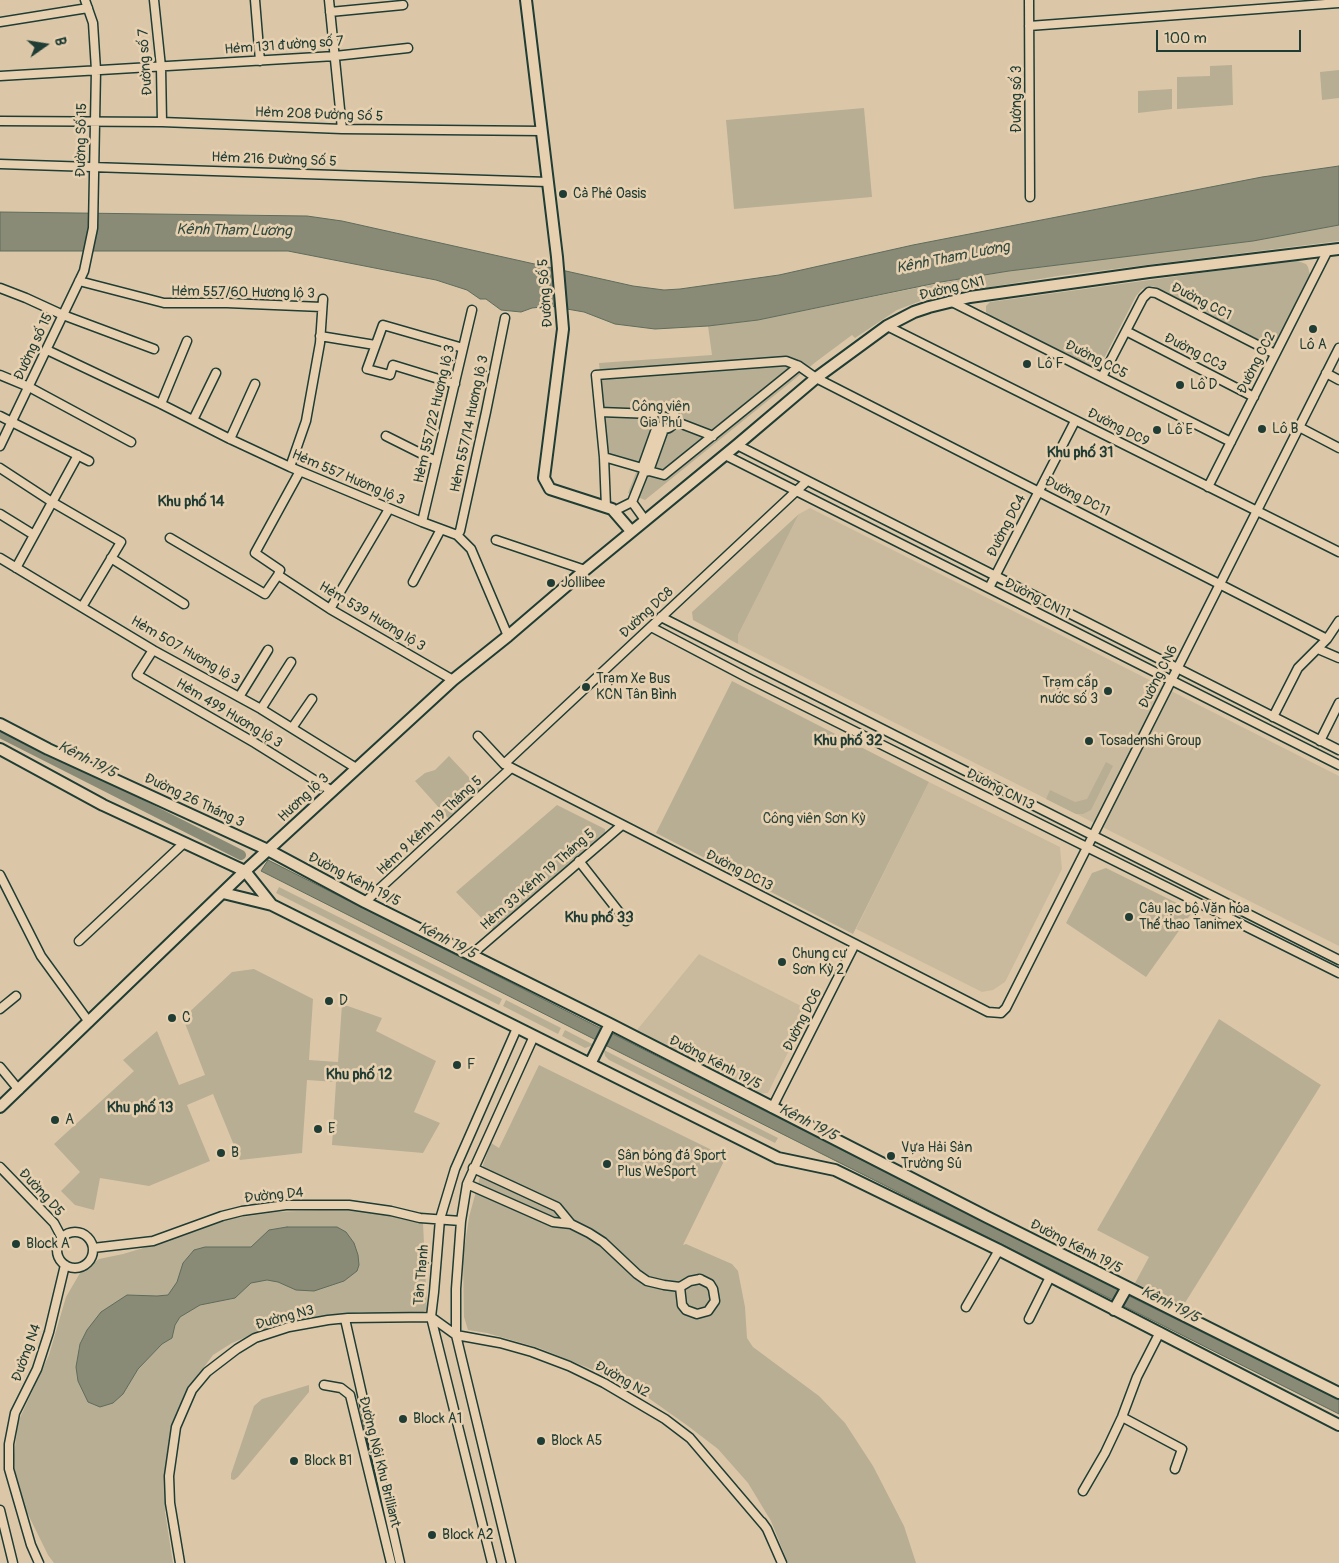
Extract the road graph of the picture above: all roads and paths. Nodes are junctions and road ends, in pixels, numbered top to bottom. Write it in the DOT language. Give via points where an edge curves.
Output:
graph roads {
  1 [pos="154,0"];
  2 [pos="255,0"];
  3 [pos="329,0"];
  4 [pos="526,0"];
  5 [pos="1029,0"];
  6 [pos="1339,3"];
  7 [pos="86,4"];
  8 [pos="403,5"];
  9 [pos="330,12"];
  10 [pos="0,22"];
  11 [pos="1029,26"];
  12 [pos="408,48"];
  13 [pos="335,56"];
  14 [pos="260,61"];
  15 [pos="161,67"];
  16 [pos="96,70"];
  17 [pos="0,76"];
  18 [pos="0,121"];
  19 [pos="95,122"];
  20 [pos="162,122"];
  21 [pos="342,129"];
  22 [pos="542,131"];
  23 [pos="0,164"];
  24 [pos="94,167"];
  25 [pos="548,182"];
  26 [pos="1030,197"];
  27 [pos="1339,249"];
  28 [pos="1328,250"];
  29 [pos="87,257"];
  30 [pos="79,281"];
  31 [pos="0,288"];
  32 [pos="950,301"];
  33 [pos="472,310"];
  34 [pos="63,315"];
  35 [pos="505,318"];
  36 [pos="886,326"];
  37 [pos="1126,331"];
  38 [pos="320,336"];
  39 [pos="187,341"];
  40 [pos="375,345"];
  41 [pos="463,348"];
  42 [pos="1339,348"];
  43 [pos="154,349"];
  44 [pos="46,350"];
  45 [pos="1275,354"];
  46 [pos="799,366"];
  47 [pos="216,373"];
  48 [pos="1326,373"];
  49 [pos="0,375"];
  50 [pos="1102,377"];
  51 [pos="816,378"];
  52 [pos="1339,380"];
  53 [pos="255,384"];
  54 [pos="455,384"];
  55 [pos="29,387"];
  56 [pos="1254,397"];
  57 [pos="161,404"];
  58 [pos="600,412"];
  59 [pos="653,414"];
  60 [pos="0,416"];
  61 [pos="194,420"];
  62 [pos="1076,421"];
  63 [pos="12,422"];
  64 [pos="674,422"];
  65 [pos="661,427"];
  66 [pos="1299,427"];
  67 [pos="386,436"];
  68 [pos="713,436"];
  69 [pos="230,439"];
  70 [pos="131,442"];
  71 [pos="1231,442"];
  72 [pos="737,445"];
  73 [pos="0,446"];
  74 [pos="1339,448"];
  75 [pos="78,455"];
  76 [pos="725,455"];
  77 [pos="604,457"];
  78 [pos="88,460"];
  79 [pos="436,461"];
  80 [pos="290,467"];
  81 [pos="0,468"];
  82 [pos="645,470"];
  83 [pos="300,471"];
  84 [pos="807,481"];
  85 [pos="1208,487"];
  86 [pos="796,491"];
  87 [pos="1039,492"];
  88 [pos="52,502"];
  89 [pos="632,502"];
  90 [pos="389,508"];
  91 [pos="610,509"];
  92 [pos="1256,512"];
  93 [pos="0,514"];
  94 [pos="422,522"];
  95 [pos="643,522"];
  96 [pos="441,529"];
  97 [pos="631,531"];
  98 [pos="34,535"];
  99 [pos="457,535"];
  100 [pos="170,538"];
  101 [pos="496,540"];
  102 [pos="1339,552"];
  103 [pos="0,558"];
  104 [pos="111,558"];
  105 [pos="16,568"];
  106 [pos="585,570"];
  107 [pos="278,575"];
  108 [pos="995,577"];
  109 [pos="413,582"];
  110 [pos="1219,584"];
  111 [pos="989,588"];
  112 [pos="184,604"];
  113 [pos="82,607"];
  114 [pos="330,609"];
  115 [pos="661,617"];
  116 [pos="1339,621"];
  117 [pos="651,627"];
  118 [pos="508,636"];
  119 [pos="1327,639"];
  120 [pos="1318,649"];
  121 [pos="153,650"];
  122 [pos="268,650"];
  123 [pos="1339,658"];
  124 [pos="291,662"];
  125 [pos="1177,668"];
  126 [pos="453,680"];
  127 [pos="1171,681"];
  128 [pos="239,696"];
  129 [pos="312,699"];
  130 [pos="1339,703"];
  131 [pos="261,709"];
  132 [pos="1273,717"];
  133 [pos="1,728"];
  134 [pos="292,728"];
  135 [pos="478,736"];
  136 [pos="1320,741"];
  137 [pos="1339,750"];
  138 [pos="3,754"];
  139 [pos="1339,765"];
  140 [pos="507,766"];
  141 [pos="356,768"];
  142 [pos="332,791"];
  143 [pos="622,824"];
  144 [pos="1093,835"];
  145 [pos="184,843"];
  146 [pos="1087,847"];
  147 [pos="264,854"];
  148 [pos="579,861"];
  149 [pos="248,869"];
  150 [pos="0,875"];
  151 [pos="223,893"];
  152 [pos="365,902"];
  153 [pos="272,905"];
  154 [pos="626,921"];
  155 [pos="79,941"];
  156 [pos="855,944"];
  157 [pos="1311,946"];
  158 [pos="471,955"];
  159 [pos="1306,956"];
  160 [pos="1339,960"];
  161 [pos="1339,973"];
  162 [pos="16,996"];
  163 [pos="0,1009"];
  164 [pos="998,1014"];
  165 [pos="89,1022"];
  166 [pos="517,1028"];
  167 [pos="608,1028"];
  168 [pos="534,1036"];
  169 [pos="590,1064"];
  170 [pos="0,1067"];
  171 [pos="19,1090"];
  172 [pos="0,1107"];
  173 [pos="772,1108"];
  174 [pos="0,1167"];
  175 [pos="473,1168"];
  176 [pos="467,1184"];
  177 [pos="440,1219"];
  178 [pos="461,1221"];
  179 [pos="571,1224"];
  180 [pos="62,1238"];
  181 [pos="94,1248"];
  182 [pos="999,1250"];
  183 [pos="65,1265"];
  184 [pos="1050,1277"];
  185 [pos="680,1287"];
  186 [pos="1125,1290"];
  187 [pos="1116,1306"];
  188 [pos="966,1308"];
  189 [pos="431,1318"];
  190 [pos="345,1319"];
  191 [pos="1029,1319"];
  192 [pos="1160,1332"];
  193 [pos="456,1335"];
  194 [pos="324,1385"];
  195 [pos="1339,1393"];
  196 [pos="1122,1417"];
  197 [pos="1339,1425"];
  198 [pos="1175,1469"];
  199 [pos="1084,1491"];
  200 [pos="0,1510"];
  201 [pos="13,1563"];
  202 [pos="39,1563"];
  203 [pos="180,1563"];
  204 [pos="391,1563"];
  205 [pos="400,1563"];
  206 [pos="492,1563"];
  207 [pos="511,1563"];
  208 [pos="782,1563"];
  1 -- 15 [label="street, Đường số 7"];
  2 -- 14 [label="street"];
  3 -- 9 [label="street"];
  4 -- 22 [label="street, Đường Số 5"];
  5 -- 11 [label="street, Đường số 3"];
  6 -- 11 [label="street"];
  7 -- 10 [label="street"];
  7 -- 16 [label="street, Đường Số 15" via="93,23"];
  8 -- 9 [label="street"];
  9 -- 13 [label="street"];
  11 -- 26 [label="street, Đường số 3"];
  12 -- 13 [label="street, Hẻm 131 đường số 7"];
  13 -- 14 [label="street, Hẻm 131 đường số 7"];
  13 -- 21 [label="street"];
  14 -- 15 [label="street, Hẻm 131 đường số 7"];
  15 -- 16 [label="street, Hẻm 131 đường số 7"];
  15 -- 20 [label="street, Đường số 7"];
  16 -- 17 [label="street, Hẻm 131 đường số 7"];
  16 -- 19 [label="street, Đường Số 15"];
  18 -- 19 [label="street, Hẻm 208 Đường Số 5"];
  19 -- 20 [label="street, Hẻm 208 Đường Số 5"];
  19 -- 24 [label="street, Đường Số 15"];
  20 -- 21 [label="street, Hẻm 208 Đường Số 5"];
  21 -- 22 [label="street, Hẻm 208 Đường Số 5"];
  22 -- 25 [label="street, Đường Số 5"];
  23 -- 24 [label="street, Hẻm 216 Đường Số 5"];
  24 -- 25 [label="street, Hẻm 216 Đường Số 5"];
  24 -- 29 [label="street, Đường Số 15" via="93,228"];
  25 -- 91 [label="street, Đường Số 5" via="563,329 544,478 550,488"];
  27 -- 28 [label="street, Đường CN1"];
  28 -- 32 [label="street, Đường CN1"];
  28 -- 45 [label="street, Đường CC2"];
  29 -- 30 [label="street, Đường số 15"];
  30 -- 34 [label="street, Đường số 15"];
  30 -- 38 [label="street, Hẻm 557/60 Hương lộ 3" via="164,303 322,303"];
  31 -- 34 [label="street"];
  32 -- 36 [label="street, Đường CN1" via="914,312"];
  32 -- 50 [label="street, Đường CC5"];
  33 -- 41 [label="street, Hẻm 557/22 Hương lộ 3"];
  34 -- 43 [label="street"];
  34 -- 44 [label="street, Đường số 15"];
  35 -- 99 [label="street, Hẻm 557/14 Hương lộ 3"];
  36 -- 51 [label="street, Đường CN1"];
  36 -- 62 [label="street, Đường DC9"];
  37 -- 45 [label="street, Đường CC1" via="1143,298 1152,292"];
  37 -- 50 [label="street, Đường CC1"];
  37 -- 56 [label="street, Đường CC3"];
  38 -- 40 [label="street"];
  38 -- 80 [label="street, Hẻm 557/60 Hương lộ 3" via="306,421"];
  39 -- 57 [label="street"];
  40 -- 41 [label="street" via="383,325"];
  40 -- 54 [label="street" via="367,369 390,375 393,365"];
  41 -- 54 [label="street, Hẻm 557/22 Hương lộ 3"];
  42 -- 48 [label="street, Đường CN6"];
  44 -- 55 [label="street, Đường số 15"];
  44 -- 57 [label="street, Hẻm 557 Hương lộ 3"];
  45 -- 56 [label="street, Đường CC2"];
  46 -- 51 [label="street, Đường DC11"];
  46 -- 58 [label="street" via="779,360 596,374"];
  46 -- 68 [label="street"];
  47 -- 61 [label="street"];
  48 -- 52 [label="street"];
  48 -- 66 [label="street, Đường CN6"];
  49 -- 55 [label="street"];
  50 -- 71 [label="street, Đường CC5"];
  51 -- 72 [label="street, Đường CN1"];
  51 -- 87 [label="street, Đường DC11"];
  53 -- 69 [label="street"];
  54 -- 79 [label="street, Hẻm 557/22 Hương lộ 3"];
  55 -- 63 [label="street, Đường số 15"];
  55 -- 70 [label="street"];
  56 -- 71 [label="street, Đường CC2"];
  57 -- 61 [label="street, Hẻm 557 Hương lộ 3"];
  58 -- 59 [label="street"];
  58 -- 77 [label="street"];
  59 -- 64 [label="street" via="660,407 668,408 673,413"];
  59 -- 65 [label="street" via="653,420"];
  60 -- 63 [label="street"];
  61 -- 69 [label="street, Hẻm 557 Hương lộ 3"];
  62 -- 85 [label="street, Đường DC9"];
  62 -- 87 [label="street, Đường DC4"];
  63 -- 73 [label="street, Đường số 15"];
  63 -- 75 [label="street"];
  64 -- 65 [label="street" via="671,426"];
  64 -- 68 [label="street"];
  65 -- 82 [label="street"];
  66 -- 74 [label="street"];
  66 -- 92 [label="street, Đường CN6"];
  67 -- 79 [label="street"];
  68 -- 82 [label="street" via="664,476"];
  69 -- 80 [label="street, Hẻm 557 Hương lộ 3"];
  71 -- 85 [label="street, Đường CC2"];
  72 -- 76 [label="street, Đường CN1"];
  72 -- 84 [label="street, Đường CN11"];
  75 -- 78 [label="street"];
  75 -- 88 [label="street"];
  76 -- 86 [label="street, Đường CN11"];
  76 -- 95 [label="street, Đường CN1"];
  77 -- 82 [label="street"];
  77 -- 91 [label="street"];
  79 -- 94 [label="street, Hẻm 557/22 Hương lộ 3"];
  80 -- 83 [label="street, Hẻm 557 Hương lộ 3"];
  81 -- 88 [label="street"];
  82 -- 89 [label="street"];
  83 -- 90 [label="street, Hẻm 557 Hương lộ 3"];
  83 -- 107 [label="street, Hẻm 539 Hương lộ 3" via="254,553 280,570"];
  84 -- 86 [label="street, Đường DC8"];
  84 -- 108 [label="street, Đường CN11"];
  85 -- 92 [label="street, Đường DC9"];
  86 -- 111 [label="street, Đường CN11"];
  86 -- 115 [label="street, Đường DC8"];
  87 -- 108 [label="street, Đường DC4"];
  87 -- 110 [label="street, Đường DC11"];
  88 -- 98 [label="street"];
  88 -- 104 [label="street" via="120,542"];
  89 -- 91 [label="street"];
  89 -- 95 [label="street"];
  90 -- 94 [label="street, Hẻm 557 Hương lộ 3"];
  90 -- 114 [label="street"];
  91 -- 97 [label="street"];
  92 -- 102 [label="street, Đường DC9"];
  92 -- 110 [label="street, Đường CN6"];
  93 -- 98 [label="street"];
  94 -- 96 [label="street, Hẻm 557 Hương lộ 3"];
  95 -- 97 [label="street, Hương lộ 3"];
  96 -- 99 [label="street, Hẻm 557 Hương lộ 3"];
  96 -- 109 [label="street"];
  97 -- 106 [label="street, Hương lộ 3"];
  98 -- 105 [label="street"];
  99 -- 118 [label="street, Hẻm 557 Hương lộ 3" via="471,549"];
  100 -- 107 [label="street" via="265,594"];
  101 -- 106 [label="street"];
  103 -- 105 [label="street, Hẻm 507 Hương lộ 3"];
  104 -- 112 [label="street"];
  104 -- 113 [label="street"];
  105 -- 113 [label="street, Hẻm 507 Hương lộ 3"];
  106 -- 118 [label="street, Hương lộ 3"];
  107 -- 114 [label="street, Hẻm 539 Hương lộ 3"];
  108 -- 111 [label="street, Đường DC4"];
  108 -- 125 [label="street, Đường CN11"];
  110 -- 119 [label="street, Đường DC11"];
  110 -- 125 [label="street, Đường CN6"];
  111 -- 127 [label="street, Đường CN11"];
  113 -- 121 [label="street, Hẻm 507 Hương lộ 3"];
  114 -- 126 [label="street, Hẻm 539 Hương lộ 3"];
  115 -- 117 [label="street, Đường DC8"];
  115 -- 144 [label="street, Đường CN13"];
  116 -- 119 [label="street"];
  117 -- 140 [label="street, Đường DC8"];
  117 -- 146 [label="street, Đường CN13"];
  118 -- 126 [label="street, Hương lộ 3"];
  119 -- 120 [label="street"];
  120 -- 123 [label="street"];
  120 -- 132 [label="street" via="1298,668"];
  121 -- 128 [label="street, Hẻm 507 Hương lộ 3"];
  121 -- 142 [label="street, Hẻm 499 Hương lộ 3" via="138,675"];
  122 -- 128 [label="street"];
  124 -- 131 [label="street"];
  125 -- 127 [label="street, Đường CN6"];
  125 -- 132 [label="street, Đường CN11"];
  126 -- 141 [label="street, Hương lộ 3"];
  127 -- 139 [label="street, Đường CN11"];
  127 -- 144 [label="street, Đường CN6"];
  128 -- 131 [label="street, Hẻm 507 Hương lộ 3"];
  129 -- 134 [label="street"];
  130 -- 136 [label="street"];
  131 -- 134 [label="street, Hẻm 507 Hương lộ 3"];
  132 -- 136 [label="street, Đường CN11"];
  133 -- 147 [label="street, Đường 26 Tháng 3"];
  134 -- 141 [label="street, Hẻm 507 Hương lộ 3"];
  135 -- 140 [label="street, Đường DC13"];
  136 -- 137 [label="street, Đường CN11"];
  138 -- 145 [label="street"];
  140 -- 143 [label="street, Đường DC13"];
  140 -- 152 [label="street, Hẻm 9 Kênh 19 Tháng 5"];
  141 -- 142 [label="street, Hương lộ 3"];
  142 -- 147 [label="street, Hương lộ 3"];
  143 -- 148 [label="street, Hẻm 33 Kênh 19 Tháng 5"];
  143 -- 156 [label="street, Đường DC13"];
  144 -- 146 [label="street, Đường CN6"];
  144 -- 157 [label="street, Đường CN13"];
  145 -- 149 [label="street"];
  145 -- 155 [label="street"];
  146 -- 159 [label="street, Đường CN13"];
  146 -- 164 [label="street, Đường CN6" via="1006,1008"];
  147 -- 149 [label="street, Hương lộ 3"];
  147 -- 152 [label="street, Đường Kênh 19/5"];
  148 -- 154 [label="street"];
  148 -- 158 [label="street, Hẻm 33 Kênh 19 Tháng 5"];
  149 -- 151 [label="street, Hương lộ 3"];
  149 -- 153 [label="street"];
  150 -- 165 [label="street" via="41,956"];
  151 -- 153 [label="street"];
  151 -- 165 [label="street, Hương lộ 3"];
  152 -- 158 [label="street, Đường Kênh 19/5"];
  153 -- 166 [label="street"];
  156 -- 164 [label="street, Đường DC13" via="988,1012"];
  156 -- 173 [label="street, Đường DC6"];
  157 -- 159 [label="street"];
  157 -- 160 [label="street, Đường CN13"];
  158 -- 167 [label="street, Đường Kênh 19/5"];
  159 -- 161 [label="street, Đường CN13"];
  162 -- 163 [label="street"];
  165 -- 171 [label="street, Hương lộ 3"];
  166 -- 168 [label="street"];
  166 -- 177 [label="street, Tân Thạnh" via="454,1169"];
  167 -- 169 [label="street"];
  167 -- 173 [label="street, Đường Kênh 19/5"];
  168 -- 169 [label="street"];
  168 -- 175 [label="street"];
  169 -- 182 [label="street" via="778,1158 835,1170"];
  170 -- 171 [label="street"];
  171 -- 172 [label="street, Hương lộ 3"];
  173 -- 186 [label="street, Đường Kênh 19/5"];
  174 -- 180 [label="street, Đường D5" via="54,1222"];
  175 -- 176 [label="street"];
  175 -- 179 [label="street" via="556,1208"];
  176 -- 178 [label="street"];
  176 -- 179 [label="street" via="553,1222"];
  177 -- 178 [label="street, Đường D4"];
  177 -- 181 [label="street, Đường D4" via="350,1205 286,1205 222,1216 152,1241"];
  177 -- 189 [label="street, Tân Thạnh"];
  178 -- 193 [label="street"];
  179 -- 185 [label="street" via="603,1242 647,1281"];
  180 -- 181 [label="street" via="78,1232 89,1238"];
  180 -- 183 [label="street" via="58,1255"];
  181 -- 183 [label="street" via="87,1264 76,1269"];
  182 -- 184 [label="street"];
  182 -- 188 [label="street"];
  183 -- 202 [label="street, Đường N4" via="49,1332 37,1369 15,1413 8,1444 9,1470"];
  184 -- 187 [label="street"];
  184 -- 191 [label="street"];
  185 -- 185 [label="street" via="682,1305 691,1313 703,1314 712,1306 715,1295 706,1281 695,1280"];
  186 -- 187 [label="street"];
  186 -- 195 [label="street, Đường Kênh 19/5"];
  187 -- 192 [label="street"];
  189 -- 190 [label="street, Đường N3"];
  189 -- 193 [label="street, Đường N2"];
  189 -- 206 [label="street, Tân Thạnh"];
  190 -- 203 [label="street, Đường N3" via="289,1327 255,1338 207,1372 192,1390 176,1428 169,1476 170,1504"];
  190 -- 205 [label="street"];
  192 -- 196 [label="street" via="1137,1377"];
  192 -- 197 [label="street"];
  193 -- 207 [label="street"];
  193 -- 208 [label="street, Đường N2" via="532,1352 578,1370 636,1401 690,1438 764,1524"];
  194 -- 204 [label="street, Đường Nội Khu Brilliant" via="346,1390 350,1396"];
  196 -- 198 [label="street" via="1182,1449"];
  196 -- 199 [label="street"];
  200 -- 201 [label="street"];
}
